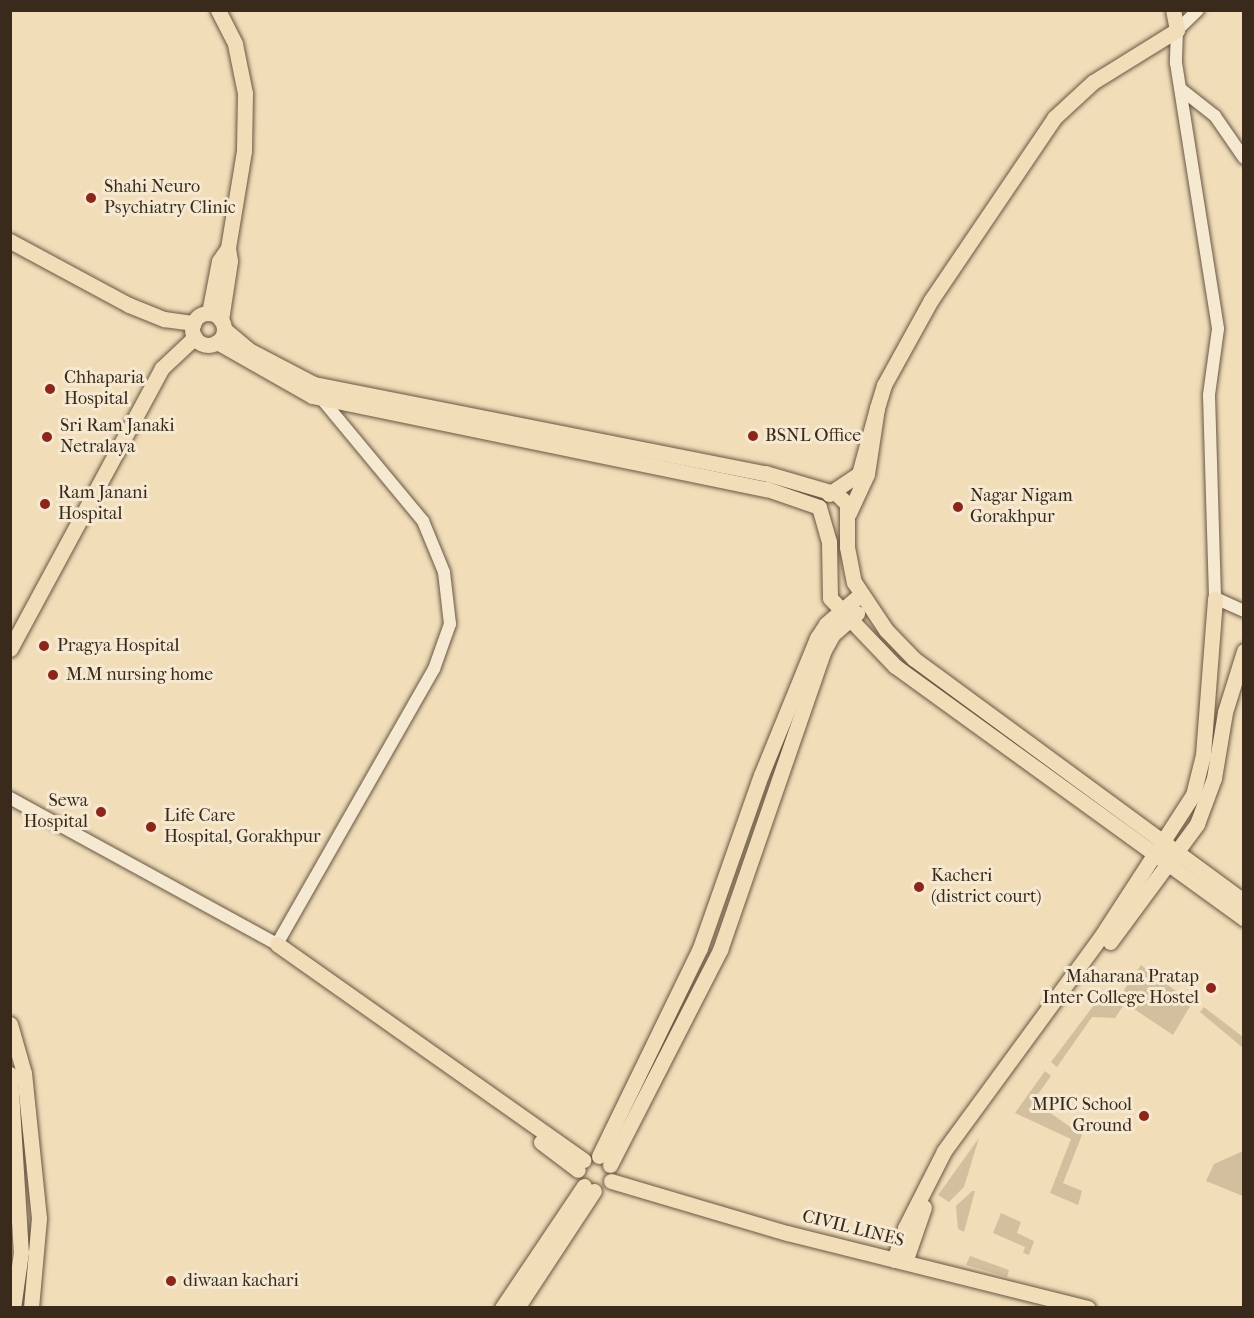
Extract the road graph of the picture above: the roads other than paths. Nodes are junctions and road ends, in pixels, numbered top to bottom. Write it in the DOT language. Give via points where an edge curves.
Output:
graph roads {
  1 [pos="219,10"];
  2 [pos="1173,10"];
  3 [pos="1198,10"];
  4 [pos="1177,30"];
  5 [pos="1182,90"];
  6 [pos="1244,158"];
  7 [pos="10,241"];
  8 [pos="218,326"];
  9 [pos="195,334"];
  10 [pos="321,398"];
  11 [pos="877,408"];
  12 [pos="588,447"];
  13 [pos="830,491"];
  14 [pos="819,507"];
  15 [pos="849,513"];
  16 [pos="830,598"];
  17 [pos="1215,598"];
  18 [pos="863,600"];
  19 [pos="1244,611"];
  20 [pos="846,615"];
  21 [pos="826,624"];
  22 [pos="10,649"];
  23 [pos="1244,651"];
  24 [pos="10,798"];
  25 [pos="1166,854"];
  26 [pos="1244,902"];
  27 [pos="1244,919"];
  28 [pos="277,944"];
  29 [pos="10,1024"];
  30 [pos="10,1074"];
  31 [pos="604,1160"];
  32 [pos="581,1165"];
  33 [pos="611,1181"];
  34 [pos="589,1189"];
  35 [pos="900,1261"];
  36 [pos="1085,1307"];
  37 [pos="13,1308"];
  38 [pos="31,1308"];
  39 [pos="502,1308"];
  40 [pos="517,1308"];
  1 -- 8 [label="main road" via="235,44 245,93 244,151"];
  2 -- 4 [label="main road"];
  3 -- 4 [label="street"];
  4 -- 5 [label="street"];
  4 -- 11 [label="main road" via="1093,82 1054,118 931,300 884,385"];
  5 -- 6 [label="street" via="1215,116"];
  5 -- 17 [label="street" via="1218,329 1209,395"];
  7 -- 9 [label="main road" via="129,305"];
  8 -- 9 [label="main road"];
  8 -- 9 [label="main road"];
  8 -- 10 [label="main road" via="292,388"];
  8 -- 12 [label="main road" via="249,350 314,384"];
  9 -- 22 [label="main road" via="162,368"];
  10 -- 12 [label="main road"];
  10 -- 28 [label="street" via="423,521 444,572 450,624 434,669"];
  11 -- 13 [label="main road" via="859,474"];
  11 -- 15 [label="main road" via="867,474"];
  12 -- 13 [label="main road" via="765,473"];
  12 -- 14 [label="main road" via="767,489"];
  13 -- 14 [label="main road"];
  13 -- 15 [label="main road" via="843,498"];
  14 -- 16 [label="main road" via="829,541"];
  15 -- 18 [label="main road" via="850,572"];
  16 -- 20 [label="main road"];
  16 -- 21 [label="main road"];
  17 -- 19 [label="street"];
  17 -- 25 [label="main road" via="1199,778"];
  18 -- 20 [label="main road"];
  18 -- 25 [label="main road" via="886,630 942,682"];
  20 -- 21 [label="main road"];
  20 -- 25 [label="main road" via="920,686"];
  20 -- 31 [label="main road" via="812,677 720,950"];
  21 -- 31 [label="main road" via="761,775 700,948"];
  23 -- 25 [label="main road" via="1225,711 1215,778 1197,824"];
  24 -- 28 [label="street"];
  25 -- 26 [label="main road"];
  25 -- 27 [label="main road"];
  25 -- 35 [label="main road" via="942,1172"];
  28 -- 32 [label="main road"];
  29 -- 38 [label="main road" via="24,1073 38,1207"];
  30 -- 37 [label="main road" via="21,1252"];
  31 -- 32 [label="main road"];
  31 -- 33 [label="main road"];
  32 -- 34 [label="main road"];
  33 -- 34 [label="main road"];
  33 -- 35 [label="main road, CIVIL LINES" via="682,1205"];
  34 -- 39 [label="main road"];
  34 -- 40 [label="main road"];
  35 -- 36 [label="main road, CIVIL LINES"];
}
